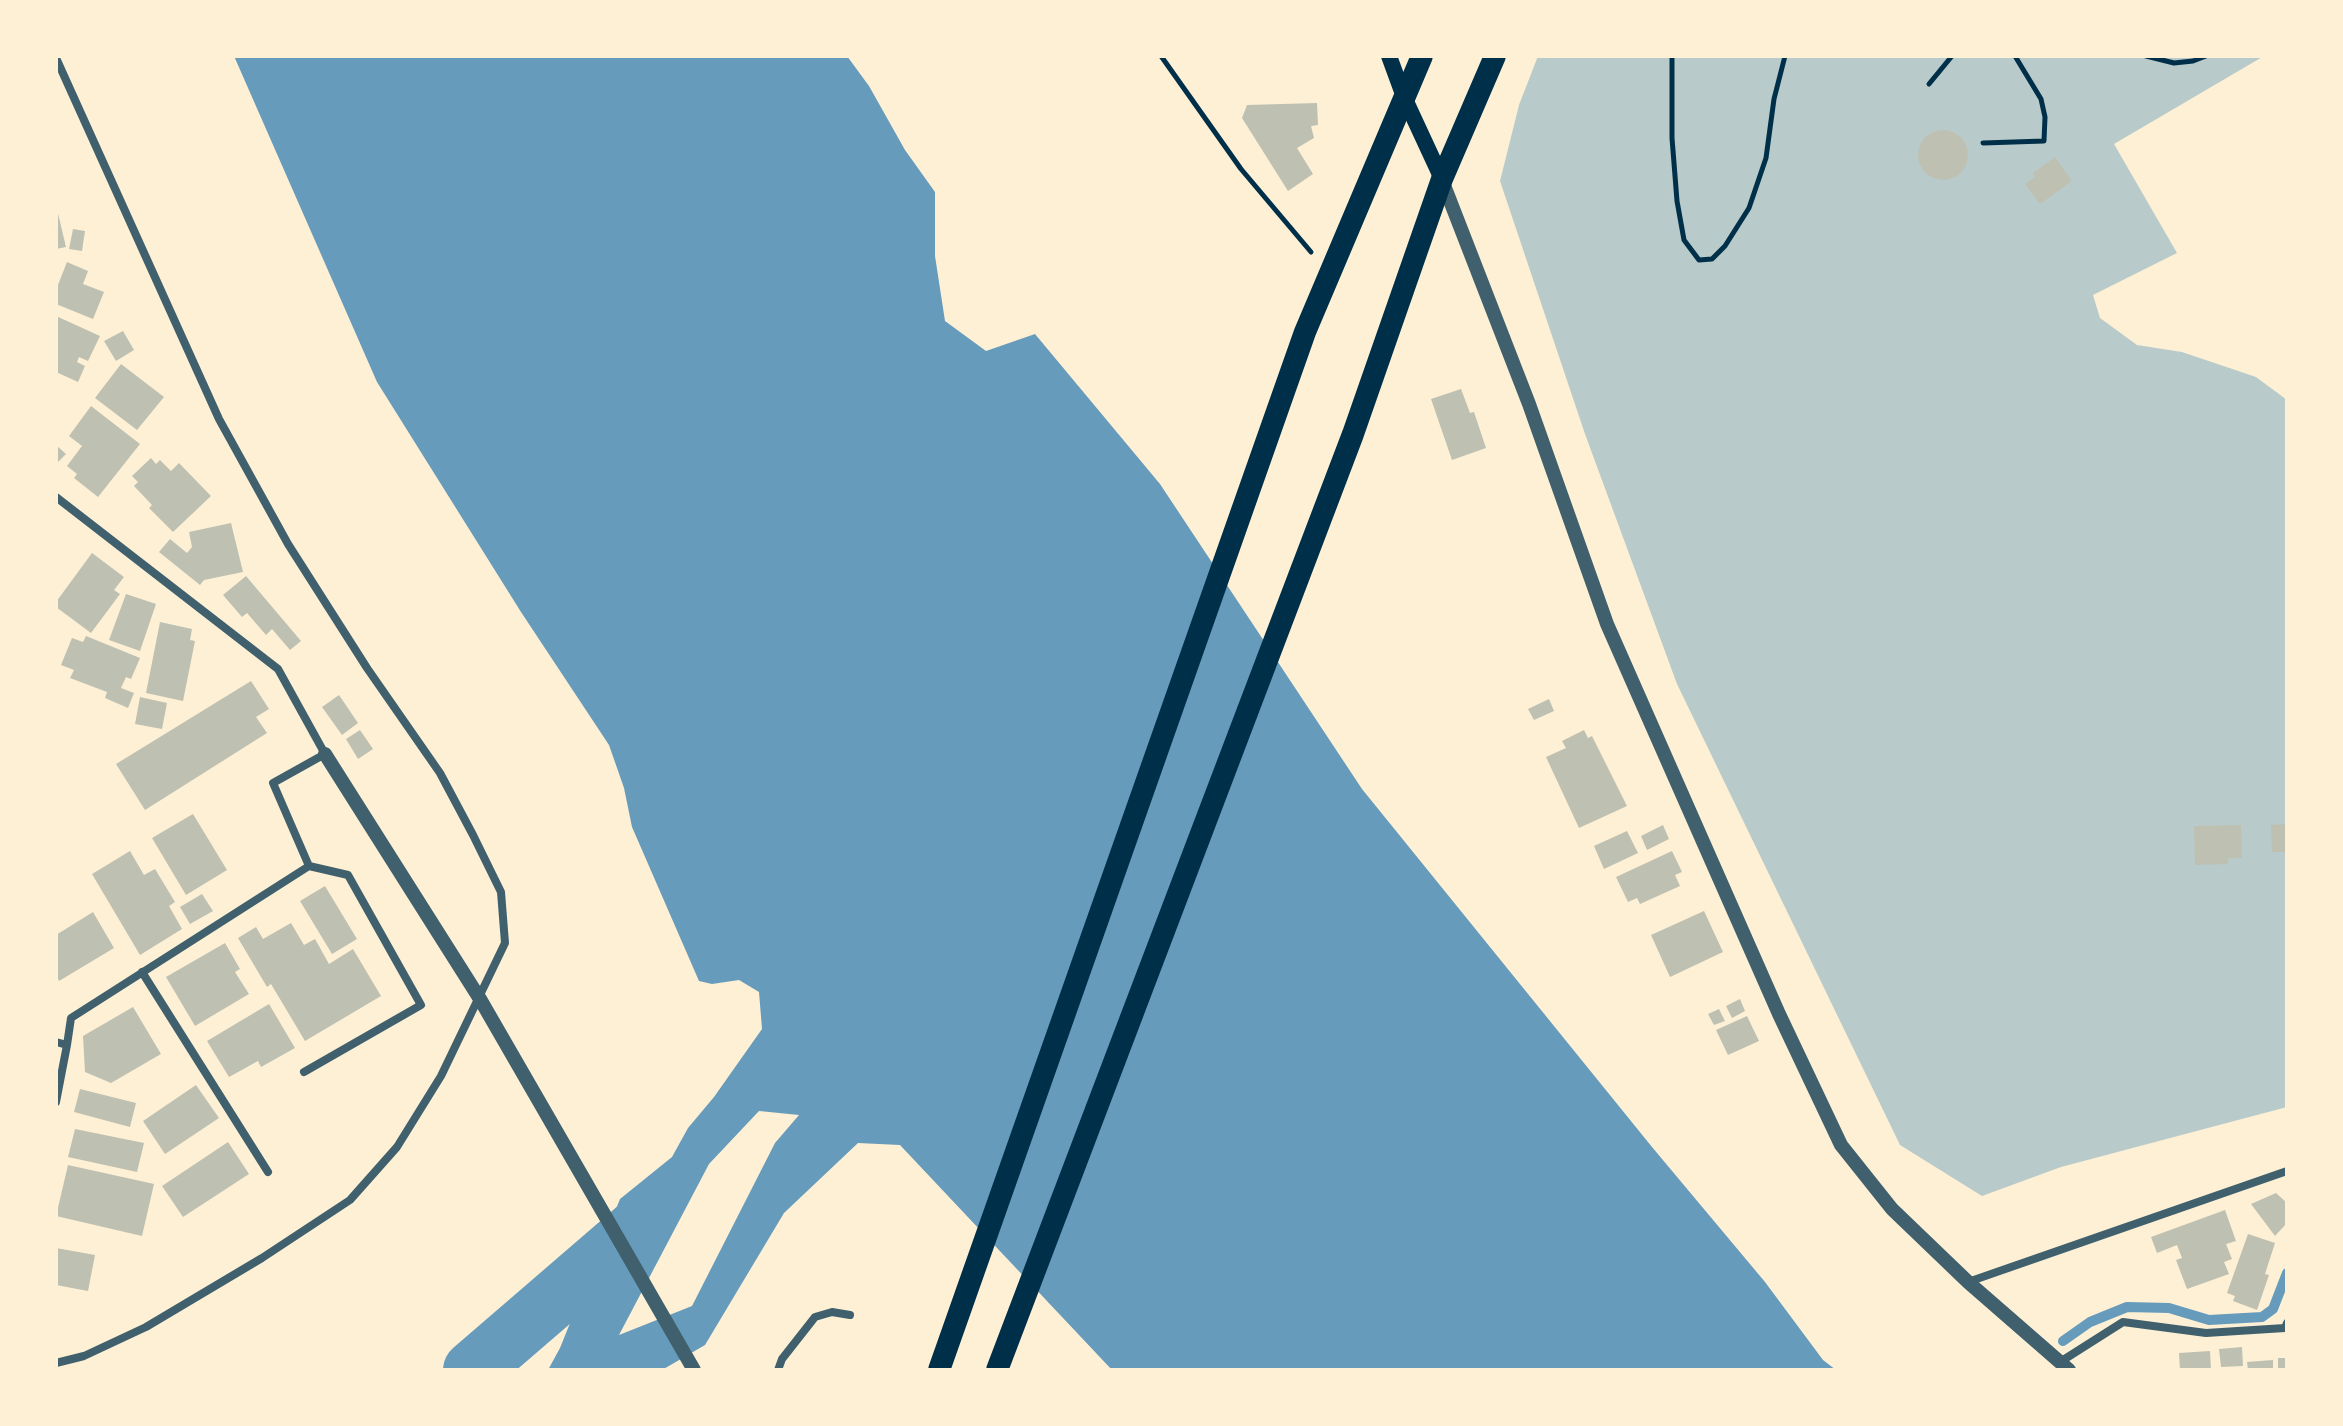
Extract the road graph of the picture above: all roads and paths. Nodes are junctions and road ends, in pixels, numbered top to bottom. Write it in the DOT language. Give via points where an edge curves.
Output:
graph roads {
  1 [pos="1161,56"];
  2 [pos="1389,56"];
  3 [pos="1422,56"];
  4 [pos="1495,56"];
  5 [pos="1672,56"];
  6 [pos="1785,56"];
  7 [pos="1952,56"];
  8 [pos="2015,56"];
  9 [pos="2146,56"];
  10 [pos="2206,56"];
  11 [pos="56,58"];
  12 [pos="1929,84"];
  13 [pos="1404,97"];
  14 [pos="1983,143"];
  15 [pos="1442,179"];
  16 [pos="1331,271"];
  17 [pos="56,497"];
  18 [pos="325,754"];
  19 [pos="309,866"];
  20 [pos="142,972"];
  21 [pos="480,999"];
  22 [pos="56,1042"];
  23 [pos="67,1045"];
  24 [pos="304,1072"];
  25 [pos="56,1102"];
  26 [pos="2287,1171"];
  27 [pos="268,1172"];
  28 [pos="1968,1282"];
  29 [pos="850,1315"];
  30 [pos="2286,1326"];
  31 [pos="56,1363"];
  32 [pos="2065,1366"];
  33 [pos="694,1370"];
  34 [pos="778,1370"];
  35 [pos="939,1370"];
  36 [pos="997,1370"];
  1 -- 16 [label="path" via="1241,169"];
  2 -- 13 [label="main road"];
  3 -- 13 [label="highway"];
  4 -- 15 [label="highway"];
  5 -- 6 [label="path" via="1677,201 1684,240 1699,260 1712,259 1725,246 1749,208 1766,158"];
  7 -- 12 [label="path"];
  8 -- 14 [label="path" via="2041,99 2044,141"];
  9 -- 10 [label="path" via="2174,63"];
  11 -- 21 [label="street" via="219,419 288,544 440,773 501,892 505,943"];
  13 -- 15 [label="main road"];
  13 -- 16 [label="highway"];
  15 -- 28 [label="street" via="1607,624 1841,1145 1892,1209"];
  15 -- 36 [label="highway" via="1380,358"];
  16 -- 35 [label="highway"];
  17 -- 18 [label="street" via="278,669"];
  18 -- 19 [label="street" via="273,783"];
  18 -- 21 [label="street"];
  19 -- 20 [label="street"];
  19 -- 24 [label="street" via="348,875 421,1005"];
  20 -- 23 [label="street" via="71,1018"];
  20 -- 27 [label="street"];
  21 -- 31 [label="street" via="397,1147 350,1200 146,1327"];
  21 -- 33 [label="street"];
  22 -- 23 [label="street"];
  23 -- 25 [label="street"];
  26 -- 28 [label="street"];
  28 -- 32 [label="street"];
  29 -- 34 [label="street" via="832,1312 815,1317"];
  30 -- 32 [label="street" via="2206,1333 2123,1322"];
}
